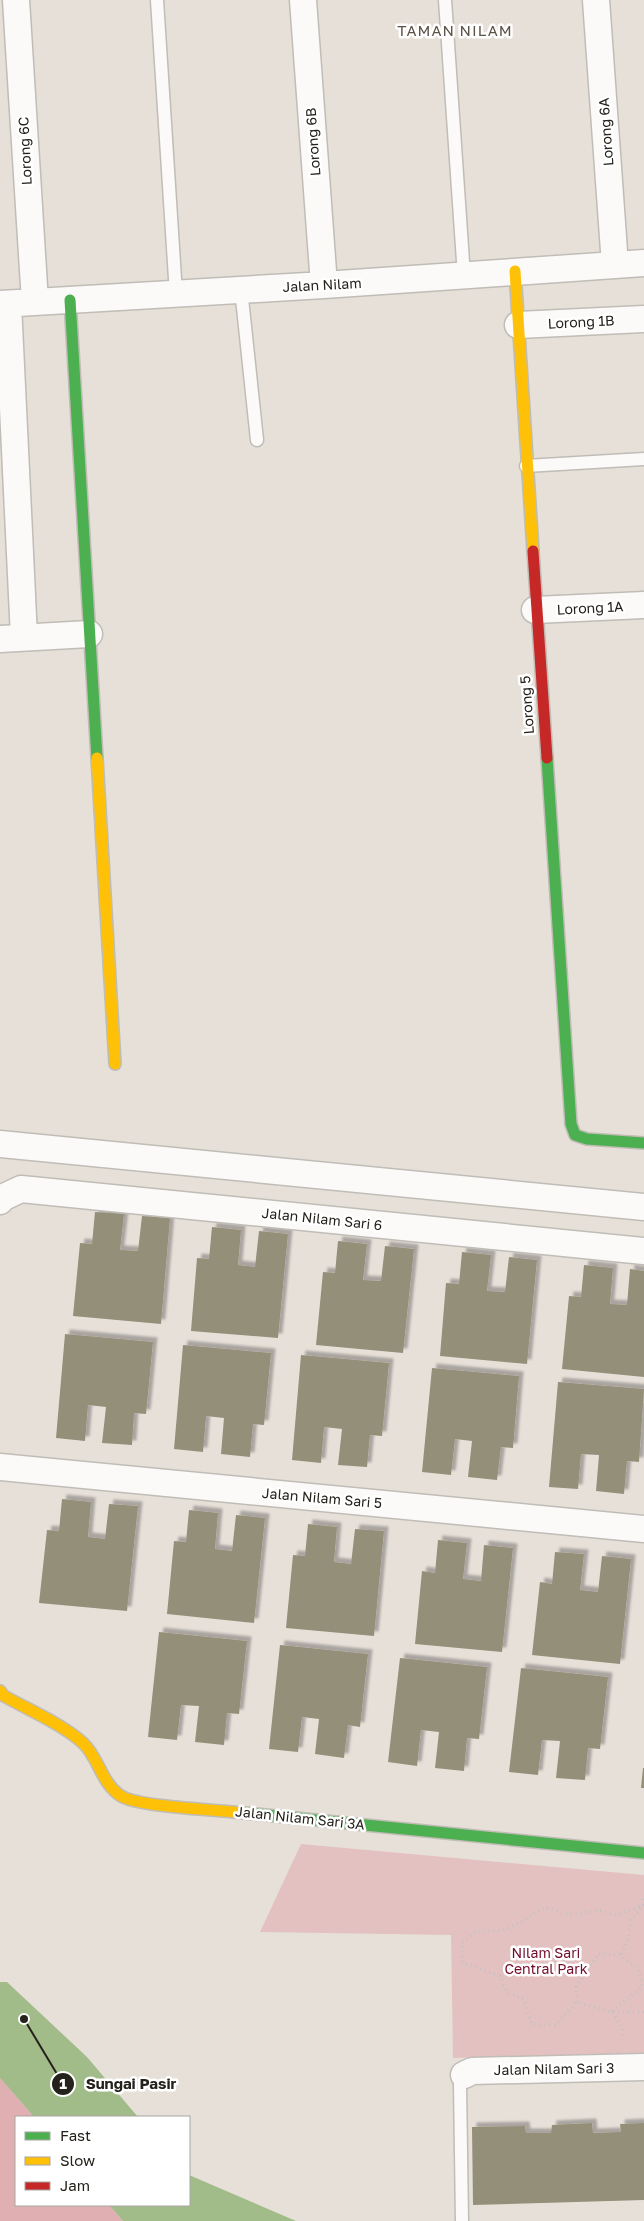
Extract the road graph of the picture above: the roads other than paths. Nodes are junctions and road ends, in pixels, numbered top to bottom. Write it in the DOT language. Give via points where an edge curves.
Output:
graph roads {
  1 [pos="16,0"];
  2 [pos="157,0"];
  3 [pos="303,0"];
  4 [pos="445,0"];
  5 [pos="596,0"];
  6 [pos="644,262"];
  7 [pos="615,265"];
  8 [pos="515,271"];
  9 [pos="464,276"];
  10 [pos="324,285"];
  11 [pos="241,289"];
  12 [pos="176,294"];
  13 [pos="70,300"];
  14 [pos="34,302"];
  15 [pos="4,304"];
  16 [pos="644,319"];
  17 [pos="518,325"];
  18 [pos="5,358"];
  19 [pos="257,440"];
  20 [pos="644,459"];
  21 [pos="526,466"];
  22 [pos="644,605"];
  23 [pos="535,610"];
  24 [pos="89,634"];
  25 [pos="12,638"];
  26 [pos="115,1064"];
  27 [pos="644,1143"];
  28 [pos="0,1144"];
  29 [pos="1,1199"];
  30 [pos="644,1207"];
  31 [pos="644,1251"];
  32 [pos="0,1468"];
  33 [pos="644,1529"];
  34 [pos="0,1691"];
  35 [pos="644,1853"];
  36 [pos="644,2067"];
  37 [pos="464,2075"];
  38 [pos="462,2221"];
  1 -- 14 [label="street, Lorong 6C"];
  2 -- 12 [label="lane"];
  3 -- 10 [label="street, Lorong 6B"];
  4 -- 9 [label="lane"];
  5 -- 7 [label="street, Lorong 6A"];
  6 -- 7 [label="street, Jalan Nilam"];
  7 -- 8 [label="street, Jalan Nilam"];
  8 -- 9 [label="street, Jalan Nilam"];
  8 -- 17 [label="street, Lorong 5"];
  9 -- 10 [label="street, Jalan Nilam"];
  10 -- 11 [label="street, Jalan Nilam"];
  11 -- 12 [label="street, Jalan Nilam"];
  11 -- 19 [label="lane"];
  12 -- 13 [label="street, Jalan Nilam"];
  13 -- 14 [label="street, Jalan Nilam"];
  13 -- 24 [label="street"];
  14 -- 15 [label="street, Jalan Nilam"];
  15 -- 18 [label="street"];
  16 -- 17 [label="street, Lorong 1B"];
  17 -- 21 [label="street, Lorong 5"];
  18 -- 25 [label="street"];
  20 -- 21 [label="lane"];
  21 -- 23 [label="street, Lorong 5"];
  22 -- 23 [label="street, Lorong 1A"];
  23 -- 27 [label="street, Lorong 5" via="571,1124 575,1135 588,1139"];
  24 -- 25 [label="street"];
  24 -- 26 [label="street"];
  28 -- 30 [label="street"];
  29 -- 31 [label="street, Jalan Nilam Sari 6" via="21,1189"];
  32 -- 33 [label="street, Jalan Nilam Sari 5"];
  34 -- 35 [label="street, Jalan Nilam Sari 3A" via="84,1744 107,1783 121,1796 139,1802"];
  36 -- 37 [label="street, Jalan Nilam Sari 3" via="472,2071"];
  37 -- 38 [label="lane" via="460,2084"];
}
